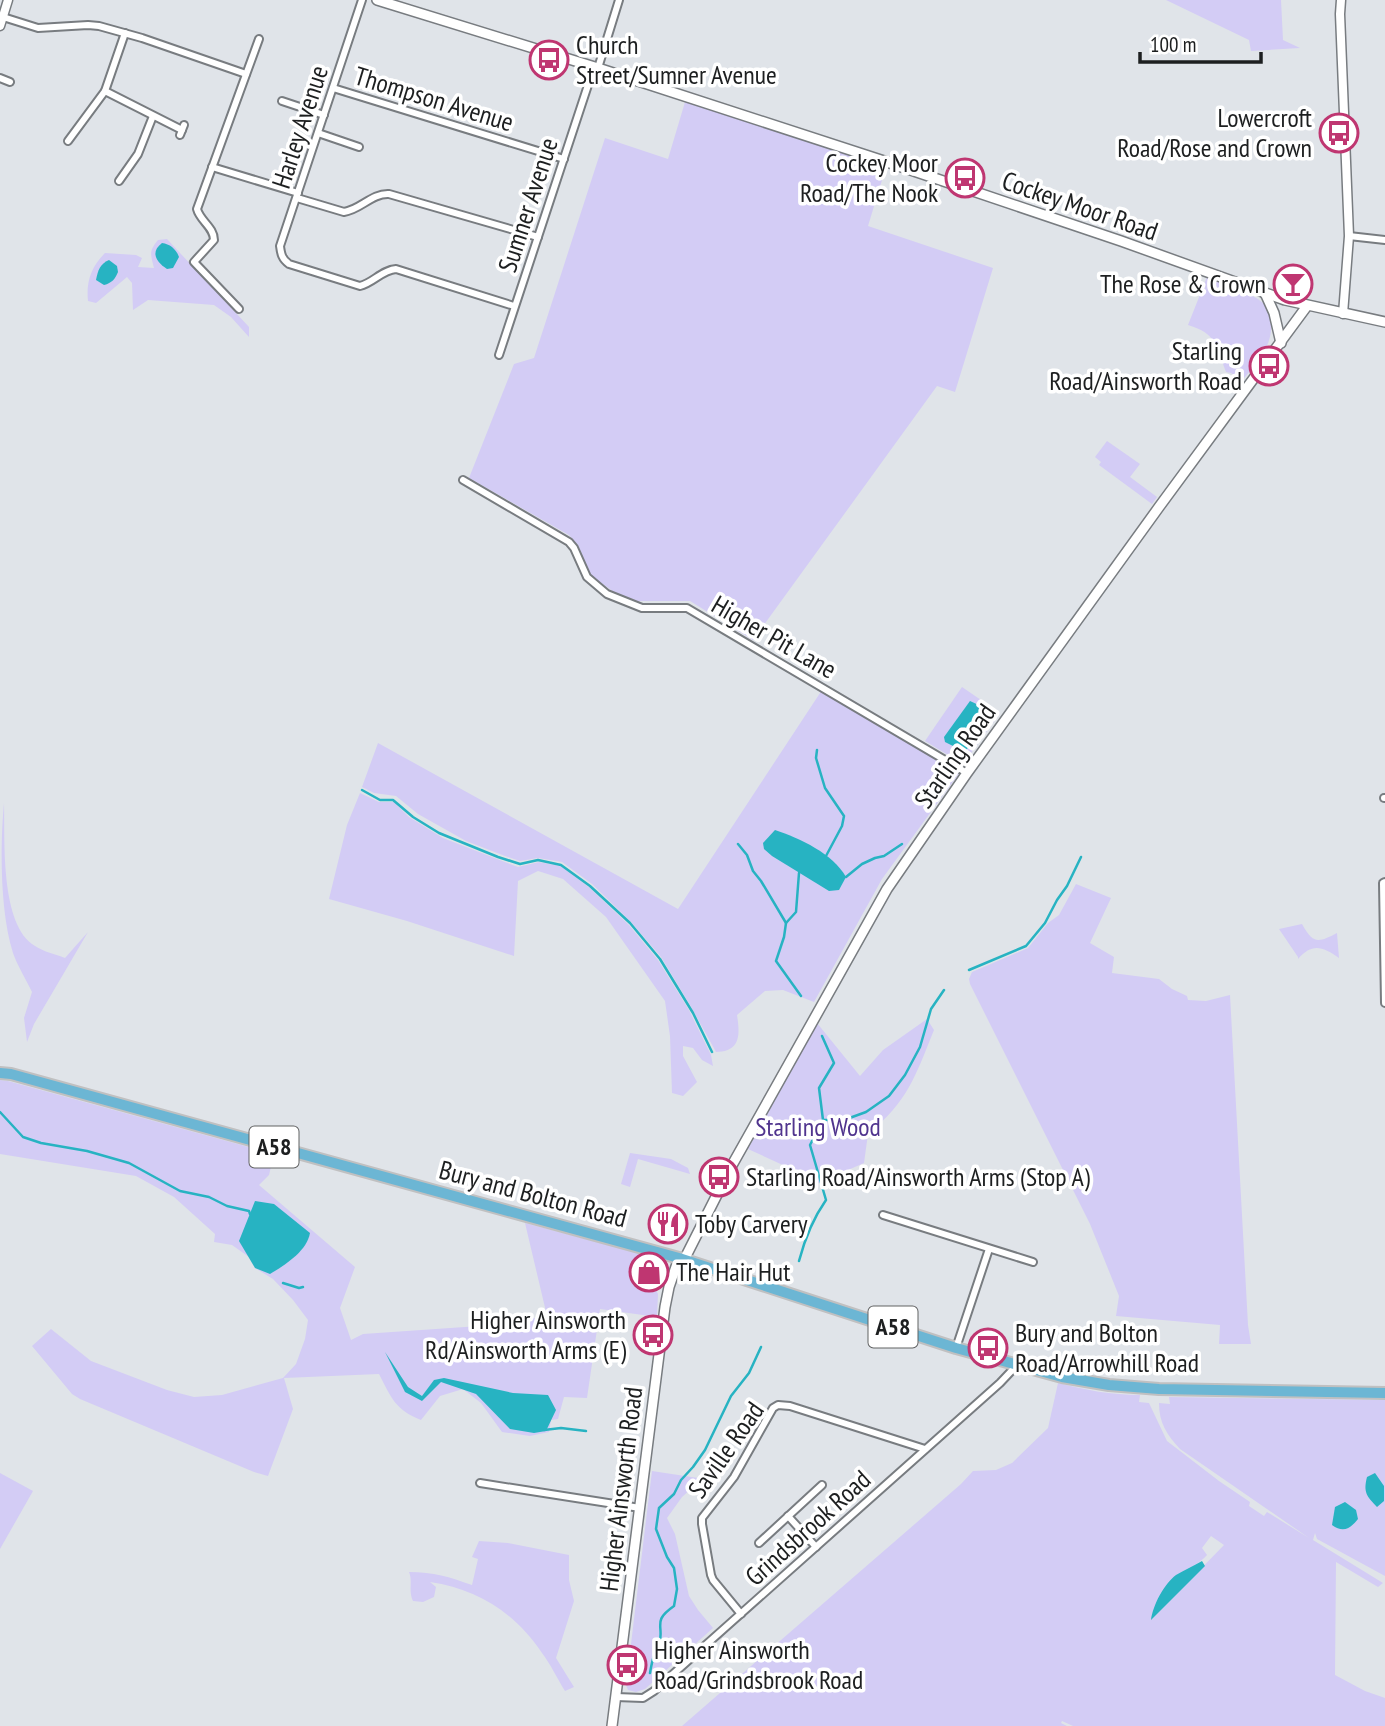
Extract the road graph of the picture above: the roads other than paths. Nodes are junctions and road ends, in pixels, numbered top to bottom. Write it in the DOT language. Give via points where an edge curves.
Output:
graph roads {
  1 [pos="8,0"];
  2 [pos="362,0"];
  3 [pos="377,0"];
  4 [pos="620,0"];
  5 [pos="1340,0"];
  6 [pos="1,22"];
  7 [pos="125,33"];
  8 [pos="259,39"];
  9 [pos="596,68"];
  10 [pos="246,74"];
  11 [pos="0,78"];
  12 [pos="10,82"];
  13 [pos="333,88"];
  14 [pos="105,91"];
  15 [pos="282,101"];
  16 [pos="324,115"];
  17 [pos="153,116"];
  18 [pos="182,130"];
  19 [pos="318,133"];
  20 [pos="68,141"];
  21 [pos="359,147"];
  22 [pos="564,159"];
  23 [pos="212,167"];
  24 [pos="120,181"];
  25 [pos="298,195"];
  26 [pos="1349,236"];
  27 [pos="538,237"];
  28 [pos="1385,240"];
  29 [pos="1265,293"];
  30 [pos="514,306"];
  31 [pos="1307,306"];
  32 [pos="239,309"];
  33 [pos="1343,314"];
  34 [pos="1385,322"];
  35 [pos="1281,343"];
  36 [pos="499,355"];
  37 [pos="463,480"];
  38 [pos="967,773"];
  39 [pos="1385,883"];
  40 [pos="1385,1003"];
  41 [pos="0,1073"];
  42 [pos="883,1215"];
  43 [pos="989,1248"];
  44 [pos="681,1259"];
  45 [pos="1033,1262"];
  46 [pos="956,1348"];
  47 [pos="1017,1365"];
  48 [pos="1385,1393"];
  49 [pos="925,1449"];
  50 [pos="480,1483"];
  51 [pos="822,1485"];
  52 [pos="640,1508"];
  53 [pos="788,1516"];
  54 [pos="759,1544"];
  55 [pos="816,1547"];
  56 [pos="740,1614"];
  57 [pos="616,1698"];
  58 [pos="612,1726"];
  1 -- 6 [label="street"];
  2 -- 13 [label="street, Harley Avenue"];
  3 -- 9 [label="main road, Cockey Moor Road"];
  4 -- 9 [label="street, Sumner Avenue"];
  5 -- 26 [label="street"];
  6 -- 7 [label="street" via="38,28 88,25"];
  7 -- 10 [label="street"];
  7 -- 14 [label="street"];
  8 -- 10 [label="street"];
  9 -- 22 [label="street, Sumner Avenue"];
  9 -- 29 [label="main road, Cockey Moor Road"];
  10 -- 23 [label="street"];
  11 -- 12 [label="street"];
  13 -- 16 [label="street, Harley Avenue"];
  13 -- 22 [label="street, Thompson Avenue"];
  14 -- 17 [label="street"];
  14 -- 20 [label="street"];
  15 -- 16 [label="street"];
  16 -- 19 [label="street, Harley Avenue"];
  17 -- 18 [label="street"];
  17 -- 24 [label="street" via="138,154"];
  19 -- 21 [label="street"];
  19 -- 25 [label="street, Harley Avenue"];
  22 -- 27 [label="street, Sumner Avenue"];
  23 -- 25 [label="street"];
  23 -- 32 [label="street" via="197,209 214,240 194,262"];
  25 -- 27 [label="street" via="344,212 389,194"];
  25 -- 30 [label="street, Harley Avenue" via="280,246 289,264 360,286 396,269"];
  26 -- 28 [label="street"];
  26 -- 33 [label="street"];
  27 -- 30 [label="street, Sumner Avenue"];
  29 -- 31 [label="main road, Cockey Moor Road"];
  29 -- 35 [label="main road"];
  30 -- 36 [label="street, Sumner Avenue"];
  31 -- 33 [label="main road, Cockey Moor Road"];
  31 -- 35 [label="main road, Starling Road"];
  33 -- 34 [label="main road, Cockey Moor Road"];
  35 -- 38 [label="main road, Starling Road"];
  37 -- 38 [label="street, Higher Pit Lane" via="569,542 587,577 607,594 642,608 687,608"];
  38 -- 44 [label="main road, Starling Road" via="887,888"];
  39 -- 40 [label="street"];
  41 -- 44 [label="highway, Bury and Bolton Road / A58"];
  42 -- 43 [label="street"];
  43 -- 45 [label="street"];
  43 -- 46 [label="street"];
  44 -- 46 [label="highway, Bury and Bolton Road / A58"];
  44 -- 52 [label="main road, Higher Ainsworth Road" via="665,1307"];
  46 -- 47 [label="highway, Bury and Bolton Road / A58"];
  47 -- 48 [label="highway, Bury and Bolton Road / A58" via="1083,1381 1159,1389"];
  47 -- 49 [label="street, Grindsbrook Road"];
  49 -- 55 [label="street, Grindsbrook Road"];
  49 -- 56 [label="street, Saville Road" via="790,1406 773,1408 734,1477 702,1518 710,1575"];
  50 -- 52 [label="street"];
  51 -- 53 [label="street"];
  52 -- 57 [label="main road, Higher Ainsworth Road"];
  53 -- 54 [label="street"];
  53 -- 55 [label="street"];
  55 -- 56 [label="street, Grindsbrook Road"];
  56 -- 57 [label="street, Grindsbrook Road" via="647,1696"];
  57 -- 58 [label="main road, Higher Ainsworth Road"];
}
